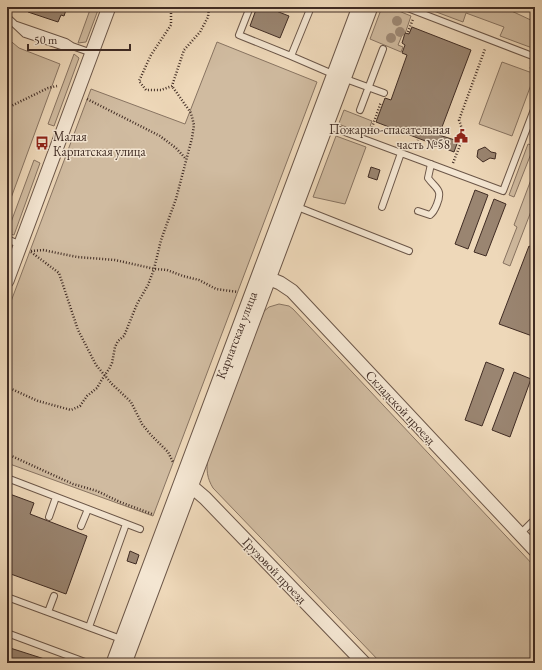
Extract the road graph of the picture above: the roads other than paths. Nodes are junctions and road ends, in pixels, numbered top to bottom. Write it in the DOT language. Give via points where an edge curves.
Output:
graph roads {
  1 [pos="10,7"];
  2 [pos="109,7"];
  3 [pos="250,7"];
  4 [pos="359,7"];
  5 [pos="371,7"];
  6 [pos="405,7"];
  7 [pos="309,8"];
  8 [pos="7,14"];
  9 [pos="7,17"];
  10 [pos="383,49"];
  11 [pos="92,54"];
  12 [pos="292,56"];
  13 [pos="535,57"];
  14 [pos="339,76"];
  15 [pos="369,88"];
  16 [pos="384,93"];
  17 [pos="535,107"];
  18 [pos="360,110"];
  19 [pos="321,124"];
  20 [pos="401,153"];
  21 [pos="431,164"];
  22 [pos="291,204"];
  23 [pos="382,207"];
  24 [pos="418,211"];
  25 [pos="7,239"];
  26 [pos="26,248"];
  27 [pos="409,251"];
  28 [pos="264,276"];
  29 [pos="7,281"];
  30 [pos="7,478"];
  31 [pos="186,484"];
  32 [pos="56,497"];
  33 [pos="88,509"];
  34 [pos="49,517"];
  35 [pos="532,522"];
  36 [pos="126,524"];
  37 [pos="82,526"];
  38 [pos="140,529"];
  39 [pos="520,534"];
  40 [pos="535,550"];
  41 [pos="54,596"];
  42 [pos="7,597"];
  43 [pos="48,612"];
  44 [pos="89,627"];
  45 [pos="7,633"];
  46 [pos="121,640"];
  47 [pos="85,662"];
  48 [pos="112,663"];
  49 [pos="125,663"];
  50 [pos="364,663"];
  1 -- 8 [label="lane"];
  2 -- 11 [label="street"];
  3 -- 12 [label="lane" via="239,35"];
  4 -- 14 [label="street, Карпатская улица"];
  5 -- 14 [label="street, Карпатская улица"];
  6 -- 13 [label="lane"];
  7 -- 12 [label="lane"];
  9 -- 11 [label="lane" via="14,24"];
  10 -- 15 [label="lane"];
  11 -- 26 [label="street"];
  12 -- 14 [label="lane"];
  14 -- 15 [label="lane"];
  14 -- 19 [label="street, Карпатская улица"];
  15 -- 16 [label="lane"];
  15 -- 18 [label="lane"];
  17 -- 21 [label="lane" via="503,191"];
  19 -- 20 [label="lane"];
  19 -- 22 [label="street, Карпатская улица"];
  20 -- 21 [label="lane"];
  20 -- 23 [label="lane"];
  21 -- 24 [label="lane" via="428,178 440,194 440,198 430,215"];
  22 -- 27 [label="lane"];
  22 -- 28 [label="street, Карпатская улица"];
  25 -- 26 [label="lane"];
  26 -- 29 [label="street"];
  28 -- 31 [label="street, Карпатская улица"];
  28 -- 31 [label="street, Карпатская улица" via="251,297"];
  28 -- 39 [label="street, Складской проезд" via="292,291"];
  30 -- 32 [label="lane"];
  31 -- 46 [label="street, Карпатская улица"];
  31 -- 49 [label="street, Карпатская улица"];
  31 -- 50 [label="street, Грузовой проезд" via="205,498"];
  32 -- 33 [label="lane"];
  32 -- 34 [label="lane"];
  33 -- 36 [label="lane"];
  33 -- 37 [label="lane"];
  35 -- 39 [label="lane"];
  36 -- 38 [label="lane"];
  36 -- 44 [label="lane"];
  39 -- 40 [label="street, Складской проезд"];
  41 -- 43 [label="lane"];
  42 -- 43 [label="lane"];
  43 -- 44 [label="lane"];
  44 -- 46 [label="lane"];
  45 -- 47 [label="lane"];
  46 -- 48 [label="street, Карпатская улица"];
}
